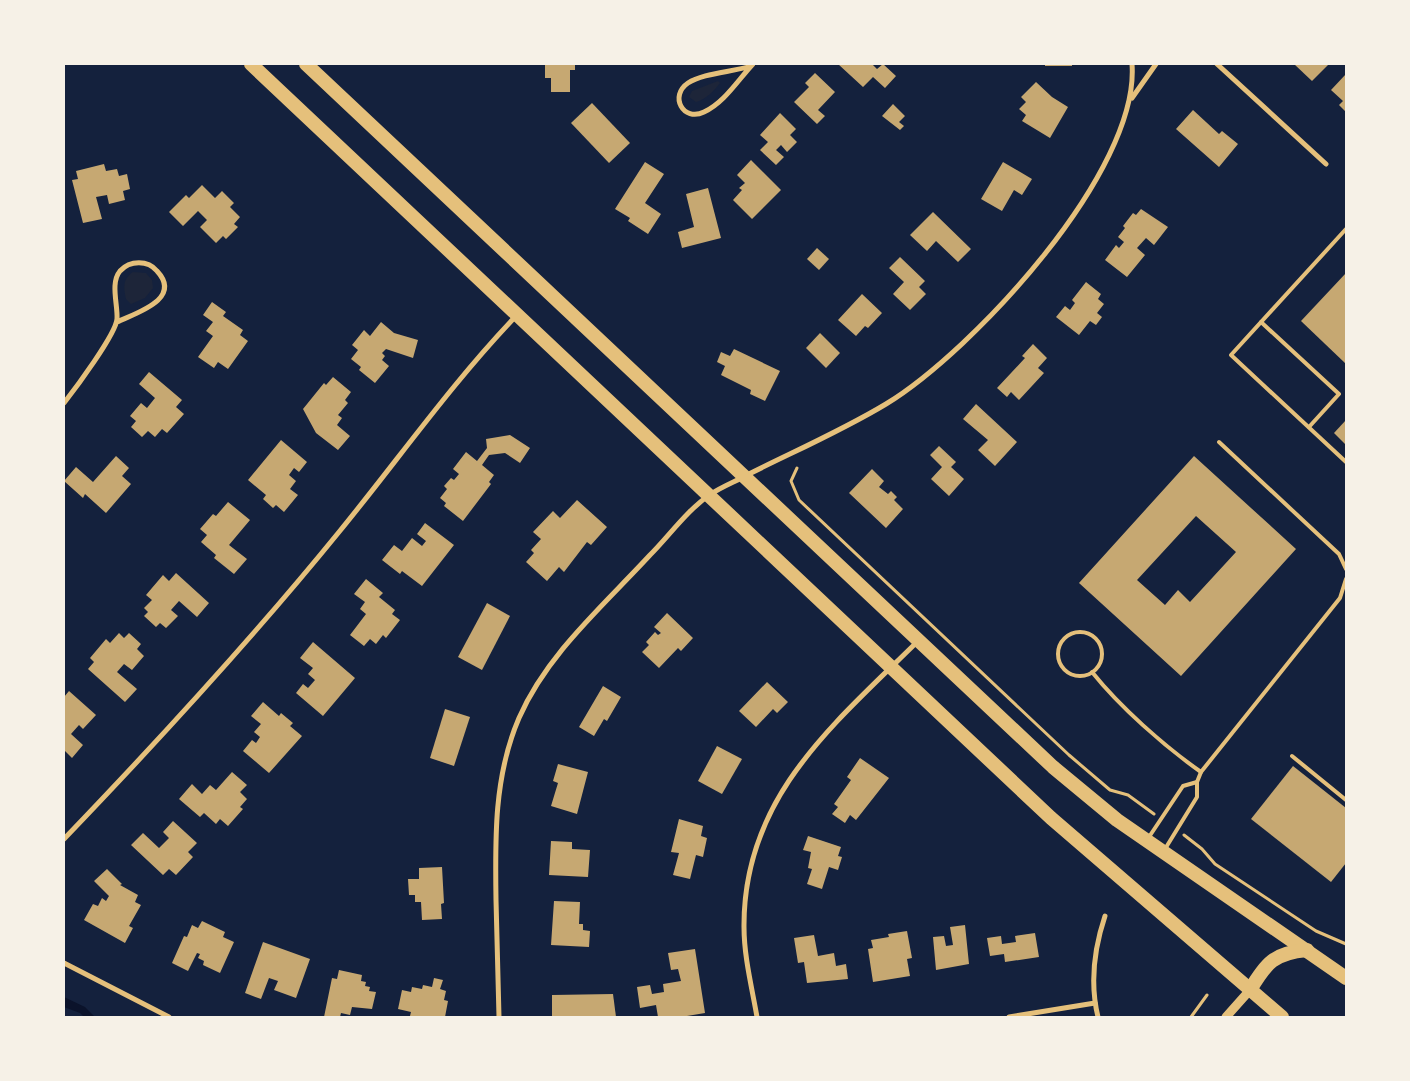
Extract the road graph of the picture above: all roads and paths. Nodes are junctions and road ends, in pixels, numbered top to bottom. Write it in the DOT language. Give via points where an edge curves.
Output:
graph roads {
  1 [pos="251,64"];
  2 [pos="306,64"];
  3 [pos="1132,64"];
  4 [pos="1156,64"];
  5 [pos="1217,64"];
  6 [pos="752,65"];
  7 [pos="1128,105"];
  8 [pos="1326,164"];
  9 [pos="1346,229"];
  10 [pos="518,314"];
  11 [pos="117,322"];
  12 [pos="1261,322"];
  13 [pos="64,403"];
  14 [pos="1308,427"];
  15 [pos="1219,442"];
  16 [pos="1346,462"];
  17 [pos="797,468"];
  18 [pos="745,476"];
  19 [pos="709,495"];
  20 [pos="1346,569"];
  21 [pos="1346,578"];
  22 [pos="918,640"];
  23 [pos="891,667"];
  24 [pos="1092,672"];
  25 [pos="1292,756"];
  26 [pos="1201,772"];
  27 [pos="1197,782"];
  28 [pos="1346,800"];
  29 [pos="1161,819"];
  30 [pos="1177,830"];
  31 [pos="64,839"];
  32 [pos="1146,840"];
  33 [pos="1163,852"];
  34 [pos="1105,916"];
  35 [pos="1346,944"];
  36 [pos="1307,950"];
  37 [pos="64,963"];
  38 [pos="1346,978"];
  39 [pos="1250,990"];
  40 [pos="1207,995"];
  41 [pos="1095,1003"];
  42 [pos="169,1017"];
  43 [pos="499,1017"];
  44 [pos="757,1017"];
  45 [pos="1009,1017"];
  46 [pos="1098,1017"];
  47 [pos="1191,1017"];
  48 [pos="1226,1017"];
  49 [pos="1282,1017"];
  1 -- 10 [label="highway"];
  2 -- 18 [label="highway"];
  3 -- 7 [label="street"];
  4 -- 7 [label="street"];
  5 -- 8 [label="street" via="1260,100"];
  6 -- 6 [label="street" via="690,82 680,94 681,109 690,114 705,112 727,94"];
  7 -- 18 [label="street" via="1100,172 1072,218 1025,278 973,333 937,366 885,404"];
  9 -- 12 [label="lane"];
  10 -- 19 [label="highway"];
  10 -- 31 [label="street" via="458,379 339,532 265,619 164,734"];
  11 -- 11 [label="street" via="147,309 162,296 165,286 154,266 145,262 130,263 120,270 116,284"];
  11 -- 13 [label="street" via="88,371"];
  12 -- 14 [label="lane" via="1231,355"];
  12 -- 14 [label="lane" via="1339,394"];
  14 -- 16 [label="lane"];
  15 -- 20 [label="lane" via="1339,554"];
  17 -- 29 [label="path" via="791,482 799,500 1069,755 1110,790 1128,795"];
  18 -- 19 [label="street"];
  18 -- 22 [label="highway"];
  19 -- 23 [label="highway"];
  19 -- 43 [label="street" via="560,653 542,676 518,720 504,764 496,822"];
  21 -- 26 [label="lane" via="1340,598"];
  22 -- 23 [label="street"];
  22 -- 32 [label="highway" via="1053,768"];
  23 -- 39 [label="highway" via="1072,837"];
  23 -- 44 [label="street" via="807,754 784,787 760,836 748,882 744,927"];
  24 -- 24 [label="lane" via="1102,653 1096,639 1084,632 1069,635 1060,645 1058,659 1061,665 1072,674"];
  24 -- 26 [label="lane" via="1182,759"];
  25 -- 28 [label="lane"];
  26 -- 27 [label="lane"];
  27 -- 29 [label="lane" via="1183,786"];
  27 -- 30 [label="lane" via="1197,798"];
  29 -- 32 [label="lane"];
  30 -- 33 [label="lane"];
  30 -- 35 [label="path" via="1202,849 1215,864 1316,931"];
  32 -- 33 [label="highway"];
  33 -- 36 [label="highway"];
  34 -- 41 [label="street" via="1097,947 1093,987"];
  36 -- 38 [label="highway"];
  36 -- 39 [label="highway" via="1274,958"];
  37 -- 42 [label="street"];
  39 -- 48 [label="street"];
  39 -- 49 [label="highway"];
  40 -- 47 [label="path"];
  41 -- 45 [label="street"];
  41 -- 46 [label="street"];
}
